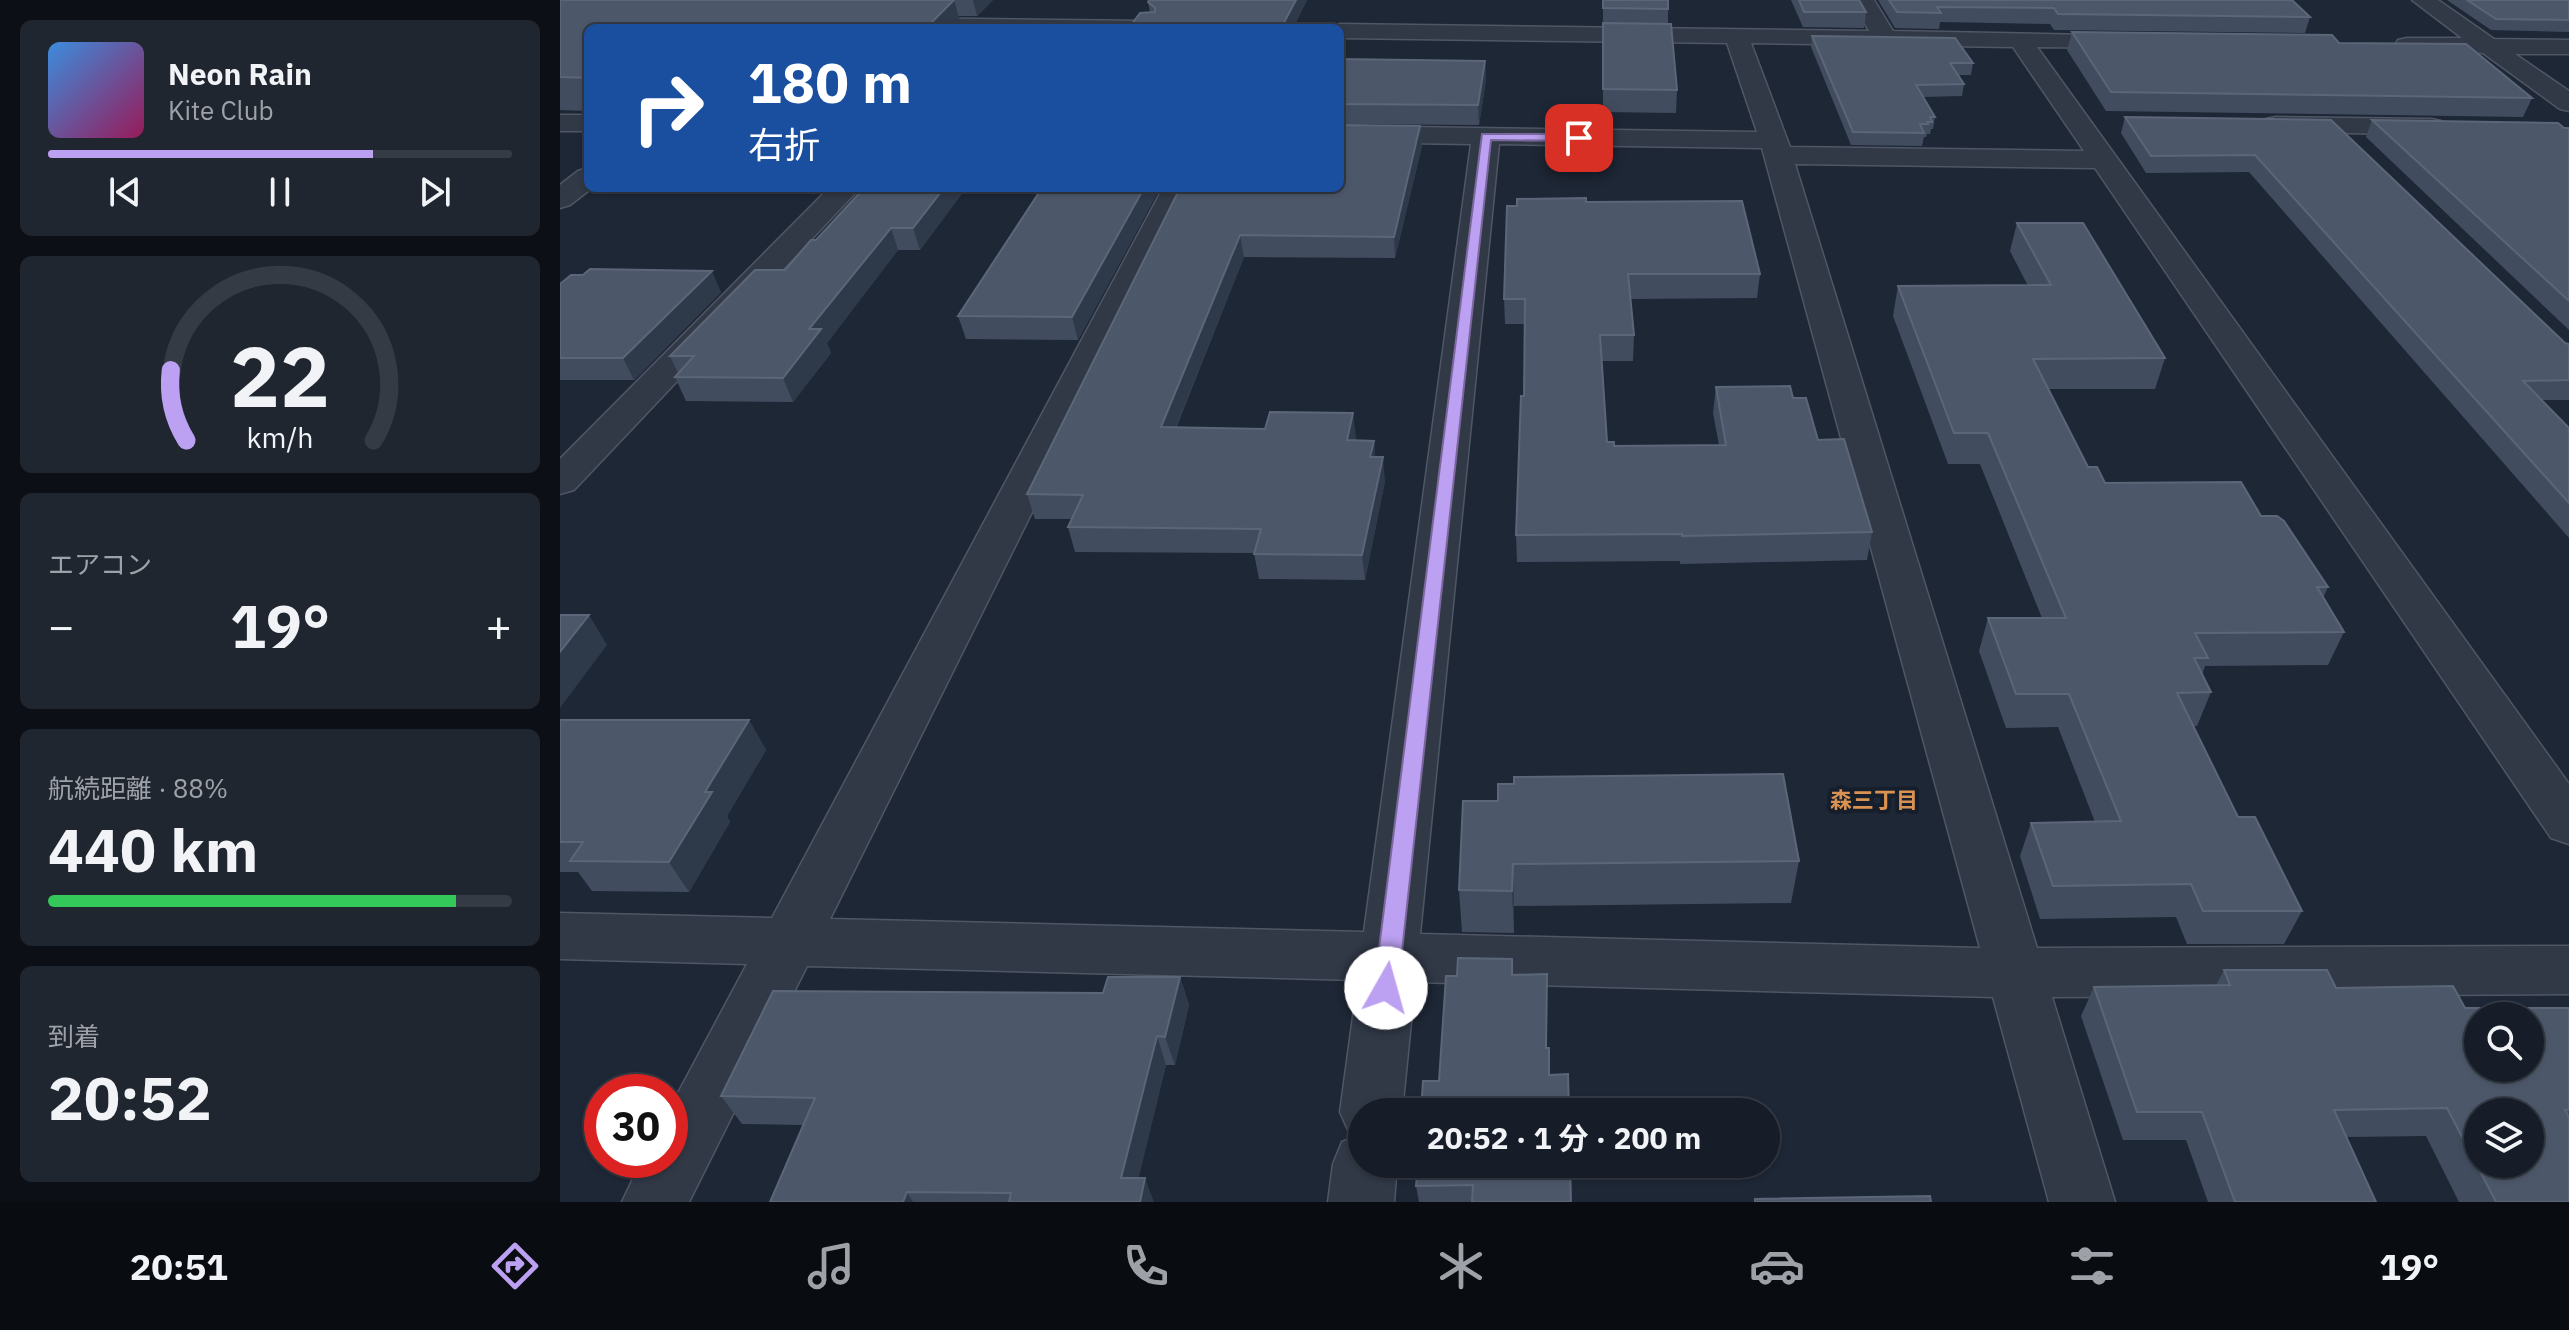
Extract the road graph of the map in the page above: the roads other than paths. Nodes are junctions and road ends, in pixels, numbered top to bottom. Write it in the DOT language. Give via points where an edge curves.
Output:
graph roads {
  1 [pos="1025,0"];
  2 [pos="1863,0"];
  3 [pos="2423,0"];
  4 [pos="1002,24"];
  5 [pos="1344,31"];
  6 [pos="1736,36"];
  7 [pos="1885,38"];
  8 [pos="2020,40"];
  9 [pos="2157,42"];
  10 [pos="2382,44"];
  11 [pos="2489,46"];
  12 [pos="2569,47"];
  13 [pos="2569,103"];
  14 [pos="560,123"];
  15 [pos="584,123"];
  16 [pos="2244,124"];
  17 [pos="2334,126"];
  18 [pos="2462,127"];
  19 [pos="1344,134"];
  20 [pos="2096,135"];
  21 [pos="1486,136"];
  22 [pos="1776,148"];
  23 [pos="2368,158"];
  24 [pos="584,180"];
  25 [pos="841,192"];
  26 [pos="1176,192"];
  27 [pos="560,199"];
  28 [pos="567,467"];
  29 [pos="2569,824"];
  30 [pos="560,936"];
  31 [pos="791,942"];
  32 [pos="1390,957"];
  33 [pos="2569,970"];
  34 [pos="2016,973"];
  35 [pos="1373,1098"];
  36 [pos="1364,1178"];
  37 [pos="655,1202"];
  38 [pos="1361,1202"];
  39 [pos="2082,1202"];
  1 -- 4 [label="street"];
  2 -- 7 [label="street"];
  3 -- 11 [label="street"];
  5 -- 6 [label="street"];
  6 -- 7 [label="street"];
  6 -- 22 [label="street"];
  7 -- 8 [label="street"];
  8 -- 9 [label="street"];
  8 -- 20 [label="street"];
  10 -- 11 [label="street"];
  11 -- 12 [label="street"];
  11 -- 13 [label="street"];
  14 -- 15 [label="street"];
  16 -- 17 [label="street"];
  17 -- 18 [label="street"];
  17 -- 23 [label="street"];
  19 -- 21 [label="street"];
  20 -- 22 [label="street"];
  20 -- 29 [label="street"];
  21 -- 22 [label="street"];
  21 -- 32 [label="street"];
  22 -- 34 [label="street"];
  24 -- 27 [label="street"];
  25 -- 28 [label="street"];
  26 -- 31 [label="street"];
  30 -- 31 [label="street"];
  31 -- 32 [label="street"];
  31 -- 37 [label="street"];
  32 -- 34 [label="street"];
  32 -- 35 [label="street"];
  33 -- 34 [label="street"];
  34 -- 39 [label="street"];
  36 -- 38 [label="street"];
}
